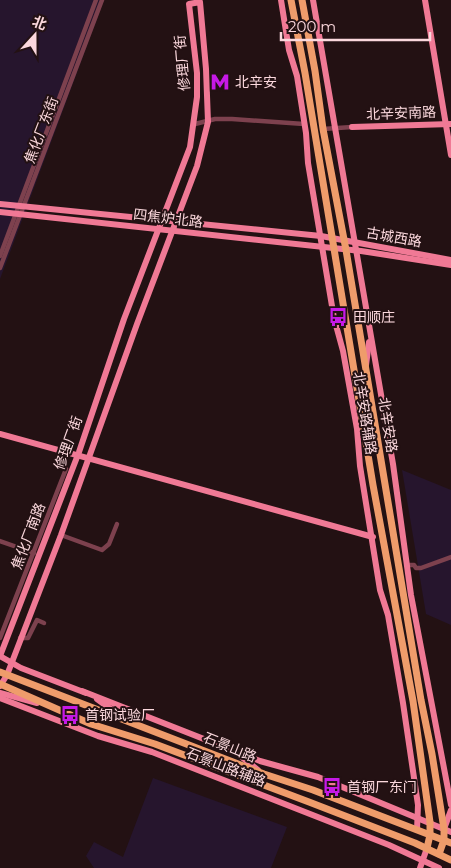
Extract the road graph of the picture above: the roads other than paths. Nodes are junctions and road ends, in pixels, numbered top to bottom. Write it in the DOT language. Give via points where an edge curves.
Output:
graph roads {
  1 [pos="96,0"];
  2 [pos="102,0"];
  3 [pos="281,0"];
  4 [pos="291,0"];
  5 [pos="302,0"];
  6 [pos="313,0"];
  7 [pos="425,0"];
  8 [pos="188,2"];
  9 [pos="309,93"];
  10 [pos="208,122"];
  11 [pos="195,124"];
  12 [pos="304,124"];
  13 [pos="448,124"];
  14 [pos="337,128"];
  15 [pos="352,128"];
  16 [pos="322,129"];
  17 [pos="451,155"];
  18 [pos="0,204"];
  19 [pos="22,206"];
  20 [pos="0,212"];
  21 [pos="19,214"];
  22 [pos="163,220"];
  23 [pos="176,221"];
  24 [pos="160,229"];
  25 [pos="173,230"];
  26 [pos="321,236"];
  27 [pos="332,238"];
  28 [pos="344,241"];
  29 [pos="355,247"];
  30 [pos="323,248"];
  31 [pos="334,249"];
  32 [pos="346,250"];
  33 [pos="0,256"];
  34 [pos="451,260"];
  35 [pos="451,265"];
  36 [pos="0,268"];
  37 [pos="370,336"];
  38 [pos="366,366"];
  39 [pos="359,390"];
  40 [pos="380,393"];
  41 [pos="370,394"];
  42 [pos="357,429"];
  43 [pos="0,434"];
  44 [pos="78,455"];
  45 [pos="89,458"];
  46 [pos="66,469"];
  47 [pos="117,524"];
  48 [pos="61,535"];
  49 [pos="373,537"];
  50 [pos="0,540"];
  51 [pos="34,553"];
  52 [pos="451,558"];
  53 [pos="407,565"];
  54 [pos="411,595"];
  55 [pos="406,612"];
  56 [pos="44,624"];
  57 [pos="0,638"];
  58 [pos="20,638"];
  59 [pos="404,654"];
  60 [pos="0,656"];
  61 [pos="12,662"];
  62 [pos="4,674"];
  63 [pos="400,684"];
  64 [pos="0,685"];
  65 [pos="82,691"];
  66 [pos="0,693"];
  67 [pos="0,698"];
  68 [pos="45,705"];
  69 [pos="125,719"];
  70 [pos="234,752"];
  71 [pos="264,774"];
  72 [pos="451,805"];
  73 [pos="451,810"];
  74 [pos="418,817"];
  75 [pos="430,822"];
  76 [pos="416,830"];
  77 [pos="447,830"];
  78 [pos="430,835"];
  79 [pos="444,840"];
  80 [pos="451,843"];
  81 [pos="427,848"];
  82 [pos="439,854"];
  83 [pos="451,860"];
  84 [pos="421,865"];
  85 [pos="435,867"];
  1 -- 19 [label="street, 焦化厂东街"];
  2 -- 19 [label="street, 焦化厂东街"];
  3 -- 12 [label="street, 北辛安路辅路"];
  4 -- 9 [label="main road, 北辛安路"];
  5 -- 16 [label="main road, 北辛安路"];
  6 -- 14 [label="street, 北辛安路辅路"];
  7 -- 13 [label="street"];
  8 -- 10 [label="street, 修理厂街" via="200,2"];
  8 -- 11 [label="street, 修理厂街" via="197,73"];
  9 -- 12 [label="street"];
  9 -- 27 [label="main road, 北辛安路"];
  10 -- 11 [label="street"];
  10 -- 12 [label="street" via="232,119"];
  10 -- 23 [label="street, 修理厂街" via="197,166"];
  11 -- 22 [label="street, 修理厂街" via="185,164"];
  12 -- 26 [label="street, 北辛安路辅路"];
  13 -- 15 [label="street, 北辛安南路"];
  13 -- 17 [label="street"];
  14 -- 15 [label="street"];
  14 -- 16 [label="street"];
  14 -- 29 [label="street, 北辛安路辅路"];
  16 -- 28 [label="main road, 北辛安路"];
  18 -- 19 [label="street, 四焦炉北路"];
  19 -- 21 [label="street, 焦化厂东街"];
  19 -- 22 [label="street, 四焦炉北路"];
  20 -- 21 [label="street, 四焦炉北路"];
  21 -- 24 [label="street, 四焦炉北路"];
  21 -- 33 [label="street, 焦化厂东街"];
  21 -- 36 [label="street, 焦化厂东街"];
  22 -- 23 [label="street, 四焦炉北路"];
  22 -- 24 [label="street, 修理厂街"];
  23 -- 25 [label="street, 修理厂街"];
  23 -- 26 [label="street, 四焦炉北路"];
  24 -- 25 [label="street, 四焦炉北路"];
  24 -- 44 [label="street, 修理厂街" via="124,319"];
  25 -- 30 [label="street, 四焦炉北路"];
  25 -- 45 [label="street, 修理厂街"];
  26 -- 27 [label="street, 四焦炉北路"];
  26 -- 30 [label="street, 北辛安路辅路"];
  27 -- 28 [label="street, 古城西路"];
  27 -- 31 [label="main road, 北辛安路"];
  28 -- 29 [label="street, 古城西路"];
  28 -- 32 [label="main road, 北辛安路"];
  29 -- 32 [label="street, 古城西路"];
  29 -- 34 [label="street, 古城西路"];
  29 -- 35 [label="street, 古城西路"];
  29 -- 37 [label="street, 北辛安路辅路"];
  30 -- 31 [label="street, 四焦炉北路"];
  30 -- 42 [label="street, 北辛安路辅路"];
  31 -- 32 [label="street, 古城西路"];
  31 -- 39 [label="main road, 北辛安路"];
  32 -- 38 [label="main road, 北辛安路"];
  37 -- 38 [label="street"];
  37 -- 40 [label="street, 北辛安路辅路"];
  38 -- 41 [label="main road, 北辛安路"];
  39 -- 42 [label="street"];
  39 -- 59 [label="main road, 北辛安路"];
  40 -- 41 [label="street"];
  40 -- 53 [label="street, 北辛安路辅路"];
  41 -- 55 [label="main road, 北辛安路"];
  42 -- 49 [label="street, 北辛安路辅路"];
  43 -- 44 [label="street"];
  44 -- 45 [label="street"];
  44 -- 60 [label="street, 修理厂街"];
  45 -- 48 [label="street, 修理厂街"];
  45 -- 49 [label="street"];
  46 -- 51 [label="street, 焦化厂南路"];
  47 -- 48 [label="street" via="109,544 102,550"];
  48 -- 58 [label="street, 修理厂街"];
  49 -- 63 [label="street, 北辛安路辅路" via="380,590 388,615"];
  50 -- 51 [label="street"];
  51 -- 57 [label="street, 焦化厂南路"];
  52 -- 53 [label="street" via="421,568"];
  53 -- 54 [label="street, 北辛安路辅路"];
  54 -- 55 [label="street"];
  54 -- 72 [label="street, 北辛安路辅路"];
  55 -- 77 [label="main road, 北辛安路"];
  56 -- 58 [label="street" via="37,620 28,638"];
  58 -- 61 [label="street"];
  59 -- 63 [label="street"];
  59 -- 75 [label="main road, 北辛安路"];
  60 -- 61 [label="street"];
  61 -- 62 [label="street"];
  61 -- 65 [label="street"];
  62 -- 64 [label="street"];
  62 -- 69 [label="main road, 石景山路"];
  63 -- 74 [label="street, 北辛安路辅路"];
  64 -- 68 [label="main road, 石景山路"];
  65 -- 69 [label="street"];
  65 -- 70 [label="street, 石景山路辅路"];
  66 -- 68 [label="street, 石景山路"];
  67 -- 84 [label="street, 石景山路辅路" via="98,736 152,752 390,845"];
  68 -- 81 [label="main road, 石景山路" via="91,724 173,750"];
  69 -- 71 [label="main road, 石景山路"];
  70 -- 71 [label="street"];
  70 -- 74 [label="street, 石景山路辅路" via="318,777"];
  71 -- 76 [label="main road, 石景山路"];
  73 -- 77 [label="street"];
  74 -- 75 [label="street, 石景山路辅路"];
  74 -- 76 [label="street, 北辛安路辅路"];
  75 -- 77 [label="street, 石景山路辅路"];
  75 -- 78 [label="main road, 北辛安路"];
  76 -- 78 [label="main road, 石景山路"];
  77 -- 79 [label="main road, 北辛安路"];
  78 -- 79 [label="main road, 石景山路"];
  78 -- 81 [label="main road, 北辛安路"];
  79 -- 80 [label="main road, 石景山路"];
  79 -- 82 [label="main road, 北辛安路"];
  81 -- 82 [label="main road, 石景山路"];
  81 -- 84 [label="street"];
  82 -- 83 [label="main road, 石景山路"];
  82 -- 85 [label="street"];
  84 -- 85 [label="street, 石景山路辅路"];
}
